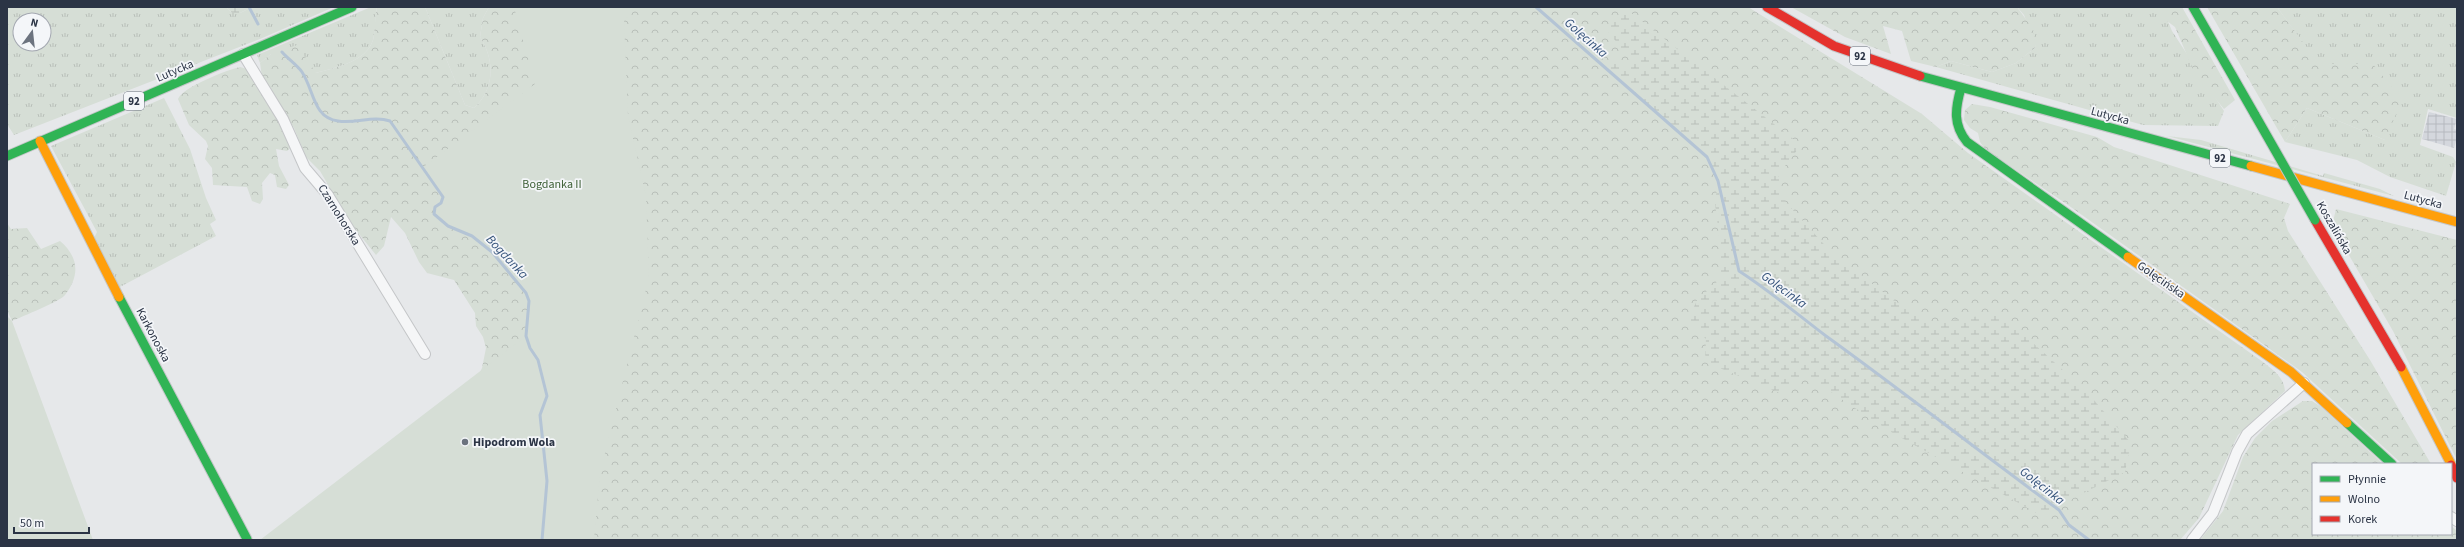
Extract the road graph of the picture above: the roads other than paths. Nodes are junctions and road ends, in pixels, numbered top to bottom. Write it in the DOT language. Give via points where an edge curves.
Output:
graph roads {
  1 [pos="352,7"];
  2 [pos="1767,7"];
  3 [pos="2193,7"];
  4 [pos="242,54"];
  5 [pos="1961,88"];
  6 [pos="40,141"];
  7 [pos="7,156"];
  8 [pos="2457,222"];
  9 [pos="425,354"];
  10 [pos="2304,383"];
  11 [pos="2391,463"];
  12 [pos="2450,463"];
  13 [pos="2452,466"];
  14 [pos="2457,478"];
  15 [pos="247,539"];
  16 [pos="2192,540"];
  1 -- 4 [label="street, Lutycka / 92"];
  2 -- 5 [label="street, Lutycka / 92" via="1800,28 1850,52"];
  3 -- 12 [label="street, Koszalińska, bridge" via="2399,364"];
  4 -- 6 [label="street, Lutycka / 92"];
  4 -- 9 [label="street, Czarnohorska" via="282,119 305,168 328,195"];
  5 -- 8 [label="street, Lutycka / 92"];
  5 -- 10 [label="street, Golęcińska" via="1956,125 1962,138 1974,149"];
  6 -- 7 [label="street, Lutycka / 92"];
  6 -- 15 [label="street, Karkonoska" via="112,284"];
  10 -- 11 [label="street, Golęcińska"];
  10 -- 16 [label="street" via="2247,434 2237,452 2213,513"];
  13 -- 14 [label="street, Koszalińska"];
}
